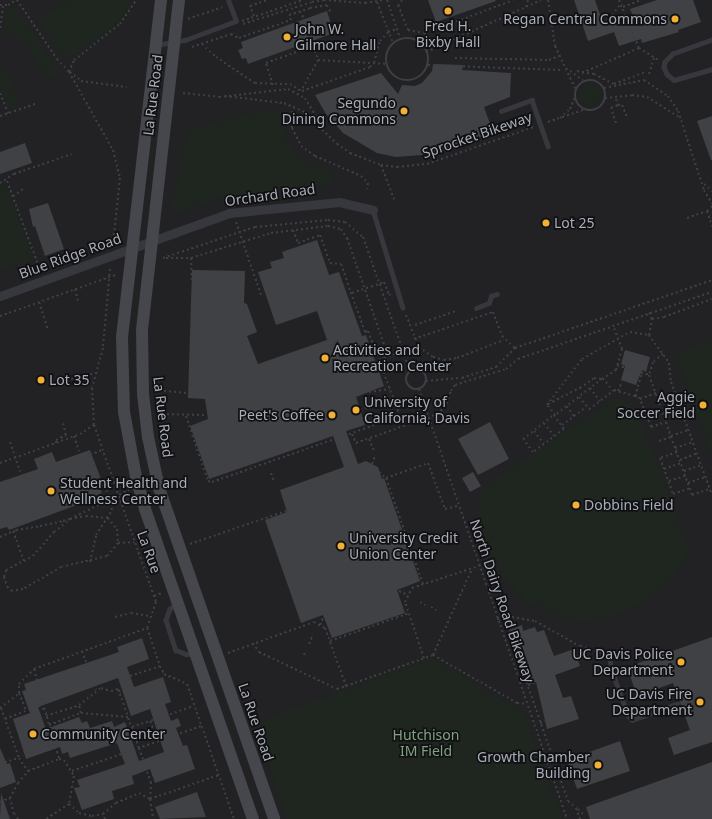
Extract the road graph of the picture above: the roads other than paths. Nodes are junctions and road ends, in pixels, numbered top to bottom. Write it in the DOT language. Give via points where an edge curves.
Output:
graph roads {
  1 [pos="161,0"];
  2 [pos="179,0"];
  3 [pos="228,0"];
  4 [pos="712,40"];
  5 [pos="174,43"];
  6 [pos="155,45"];
  7 [pos="712,69"];
  8 [pos="501,111"];
  9 [pos="548,146"];
  10 [pos="373,210"];
  11 [pos="150,241"];
  12 [pos="133,248"];
  13 [pos="497,294"];
  14 [pos="0,296"];
  15 [pos="403,308"];
  16 [pos="476,308"];
  17 [pos="179,605"];
  18 [pos="195,653"];
  19 [pos="610,657"];
  20 [pos="678,704"];
  21 [pos="253,819"];
  22 [pos="274,819"];
  1 -- 6 [label="main road, La Rue Road"];
  2 -- 5 [label="main road, La Rue Road"];
  3 -- 5 [label="lane" via="238,22"];
  4 -- 7 [label="lane" via="673,54 665,62 667,74 674,80"];
  5 -- 6 [label="lane"];
  5 -- 11 [label="main road, La Rue Road"];
  6 -- 12 [label="main road, La Rue Road"];
  8 -- 9 [label="lane" via="532,100"];
  10 -- 11 [label="street, Orchard Road" via="339,202 239,211"];
  10 -- 15 [label="lane"];
  11 -- 12 [label="street, Blue Ridge Road"];
  11 -- 22 [label="main road, La Rue Road" via="142,330 142,368 152,460 170,523"];
  12 -- 14 [label="street, Blue Ridge Road"];
  12 -- 17 [label="main road, La Rue Road" via="122,337 124,412 136,477"];
  13 -- 16 [label="lane" via="491,296 489,303"];
  17 -- 18 [label="main road, La Rue Road"];
  17 -- 18 [label="lane" via="170,609 167,616 171,635 180,652"];
  18 -- 21 [label="main road, La Rue Road"];
  19 -- 20 [label="lane" via="628,715 632,720"];
}
